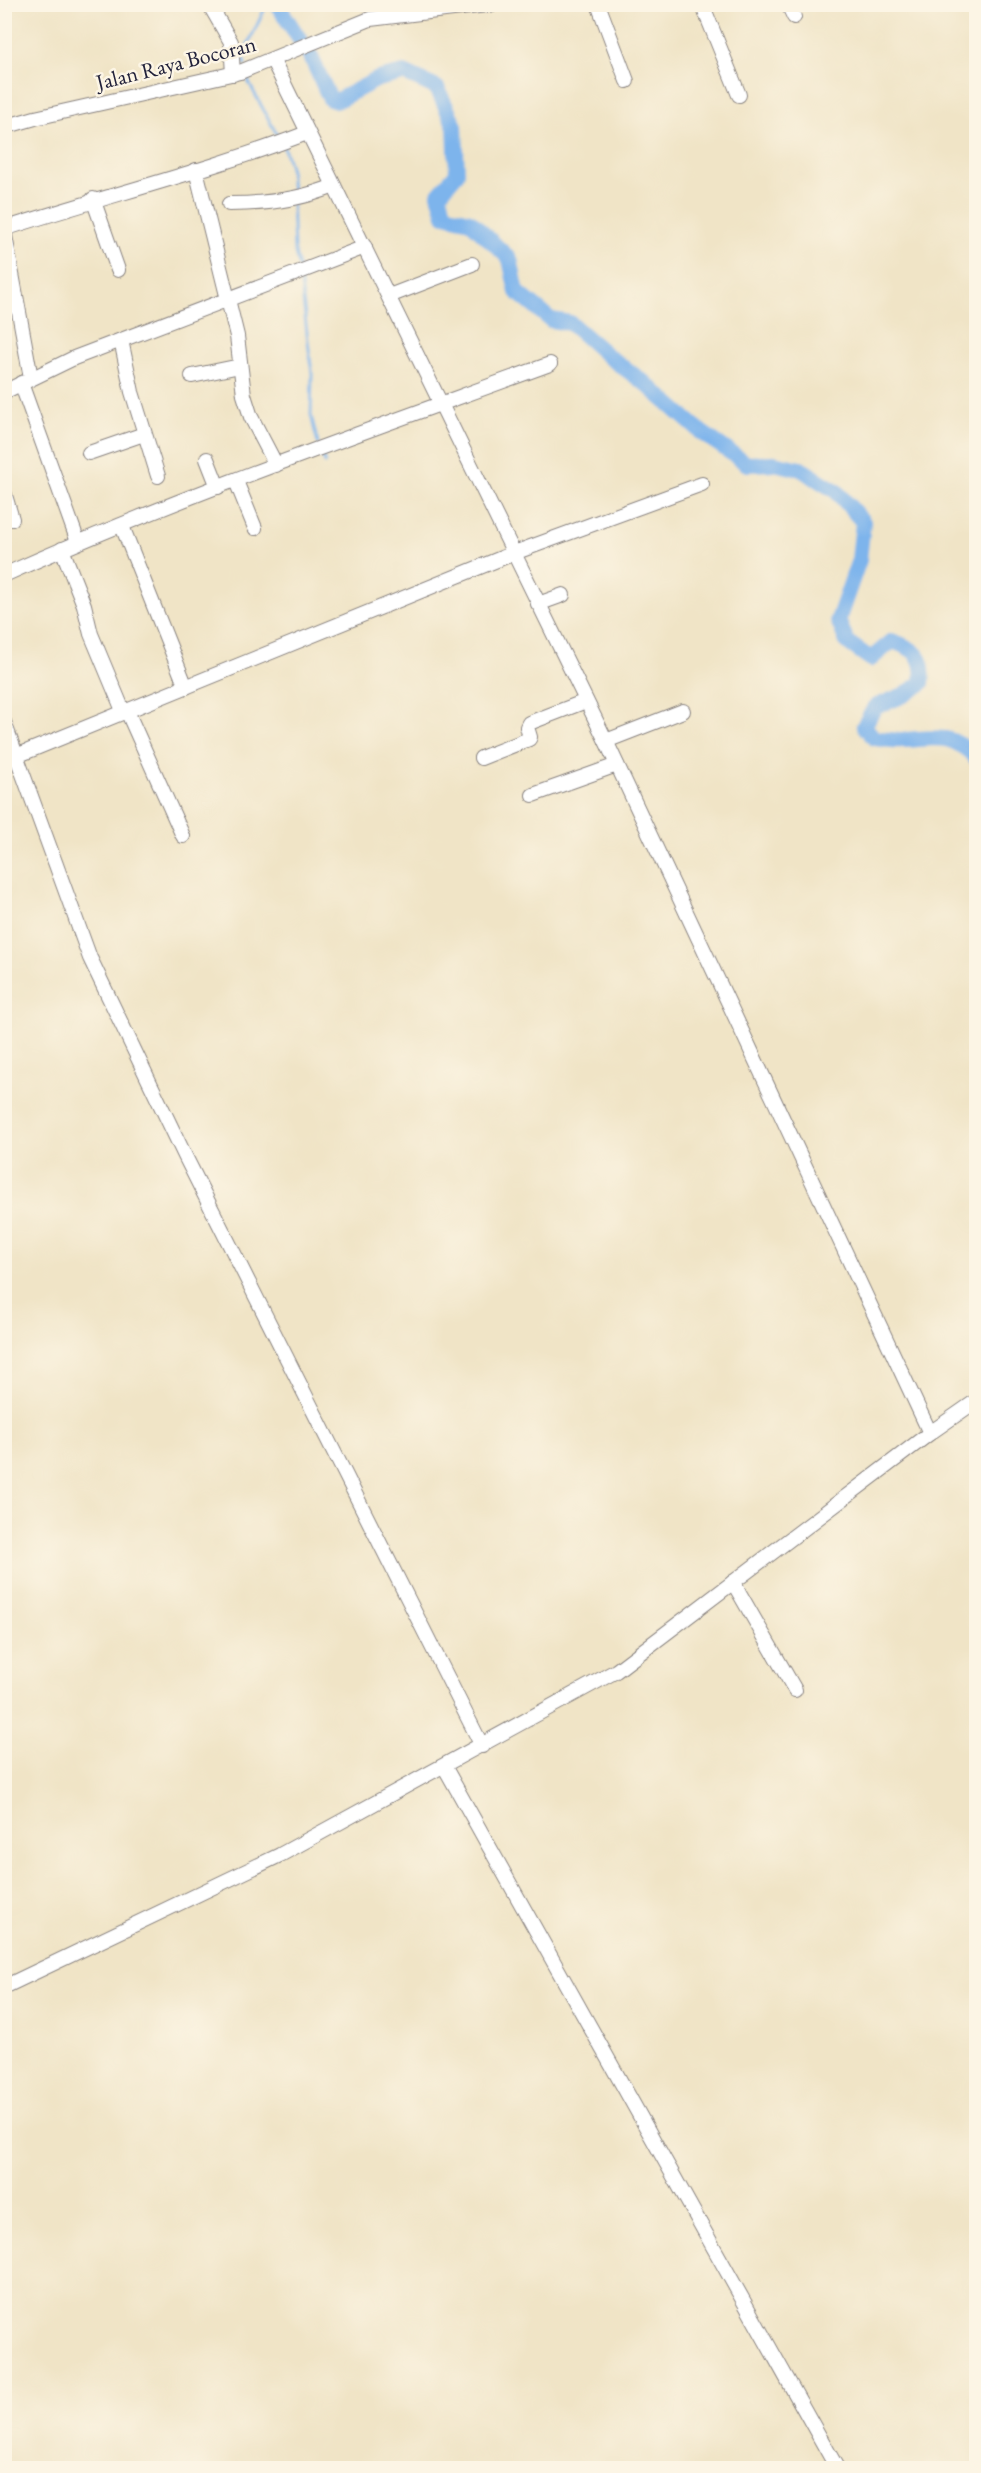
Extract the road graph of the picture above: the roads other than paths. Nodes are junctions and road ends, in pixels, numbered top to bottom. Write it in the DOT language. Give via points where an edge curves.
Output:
graph roads {
  1 [pos="495,4"];
  2 [pos="598,4"];
  3 [pos="702,4"];
  4 [pos="212,9"];
  5 [pos="273,61"];
  6 [pos="241,72"];
  7 [pos="627,81"];
  8 [pos="739,95"];
  9 [pos="4,127"];
  10 [pos="307,133"];
  11 [pos="196,170"];
  12 [pos="334,186"];
  13 [pos="93,200"];
  14 [pos="229,204"];
  15 [pos="4,229"];
  16 [pos="365,247"];
  17 [pos="472,264"];
  18 [pos="118,270"];
  19 [pos="389,296"];
  20 [pos="229,299"];
  21 [pos="121,340"];
  22 [pos="549,364"];
  23 [pos="240,366"];
  24 [pos="192,376"];
  25 [pos="26,381"];
  26 [pos="4,392"];
  27 [pos="441,404"];
  28 [pos="144,434"];
  29 [pos="89,453"];
  30 [pos="207,459"];
  31 [pos="276,465"];
  32 [pos="158,476"];
  33 [pos="236,481"];
  34 [pos="702,484"];
  35 [pos="218,488"];
  36 [pos="4,492"];
  37 [pos="12,519"];
  38 [pos="122,526"];
  39 [pos="255,528"];
  40 [pos="78,542"];
  41 [pos="62,549"];
  42 [pos="514,553"];
  43 [pos="4,575"];
  44 [pos="563,595"];
  45 [pos="538,604"];
  46 [pos="186,687"];
  47 [pos="586,701"];
  48 [pos="683,711"];
  49 [pos="126,712"];
  50 [pos="4,722"];
  51 [pos="606,741"];
  52 [pos="18,755"];
  53 [pos="481,758"];
  54 [pos="4,761"];
  55 [pos="617,765"];
  56 [pos="533,795"];
  57 [pos="183,836"];
  58 [pos="974,1407"];
  59 [pos="930,1433"];
  60 [pos="733,1582"];
  61 [pos="795,1690"];
  62 [pos="482,1746"];
  63 [pos="444,1766"];
  64 [pos="4,1987"];
  65 [pos="837,2469"];
  1 -- 5 [label="street, Jalan Raya Bocoran" via="370,19"];
  2 -- 7 [label="street"];
  3 -- 8 [label="street"];
  4 -- 6 [label="street" via="231,42"];
  5 -- 6 [label="street, Jalan Raya Bocoran"];
  5 -- 10 [label="street"];
  6 -- 9 [label="street, Jalan Raya Bocoran"];
  10 -- 11 [label="street"];
  10 -- 12 [label="street"];
  11 -- 13 [label="street"];
  11 -- 20 [label="street"];
  12 -- 14 [label="street" via="293,200"];
  12 -- 16 [label="street"];
  13 -- 15 [label="street"];
  13 -- 18 [label="street"];
  15 -- 25 [label="street"];
  16 -- 19 [label="street"];
  16 -- 20 [label="street"];
  17 -- 19 [label="street"];
  19 -- 27 [label="street"];
  20 -- 21 [label="street"];
  20 -- 23 [label="street"];
  21 -- 25 [label="street"];
  21 -- 28 [label="street"];
  22 -- 27 [label="street"];
  23 -- 24 [label="street"];
  23 -- 31 [label="street" via="251,417"];
  25 -- 26 [label="street"];
  25 -- 40 [label="street"];
  27 -- 31 [label="street"];
  27 -- 42 [label="street"];
  28 -- 29 [label="street"];
  28 -- 32 [label="street"];
  30 -- 35 [label="street"];
  31 -- 33 [label="street"];
  33 -- 35 [label="street"];
  33 -- 39 [label="street"];
  34 -- 42 [label="street"];
  35 -- 38 [label="street"];
  36 -- 37 [label="street"];
  38 -- 40 [label="street"];
  38 -- 46 [label="street"];
  40 -- 41 [label="street"];
  41 -- 43 [label="street"];
  41 -- 49 [label="street" via="91,634"];
  42 -- 45 [label="street"];
  42 -- 46 [label="street"];
  44 -- 45 [label="street"];
  45 -- 47 [label="street"];
  46 -- 49 [label="street"];
  47 -- 51 [label="street"];
  47 -- 53 [label="street" via="529,723 529,739"];
  48 -- 51 [label="street"];
  49 -- 52 [label="street"];
  49 -- 57 [label="street"];
  50 -- 52 [label="street"];
  51 -- 55 [label="street"];
  52 -- 54 [label="street"];
  52 -- 62 [label="street" via="90,958 195,1176"];
  55 -- 56 [label="street"];
  55 -- 59 [label="street"];
  58 -- 59 [label="street"];
  59 -- 60 [label="street"];
  60 -- 61 [label="street"];
  60 -- 62 [label="street" via="616,1671"];
  62 -- 63 [label="street"];
  63 -- 64 [label="street" via="280,1855"];
  63 -- 65 [label="street"];
}
